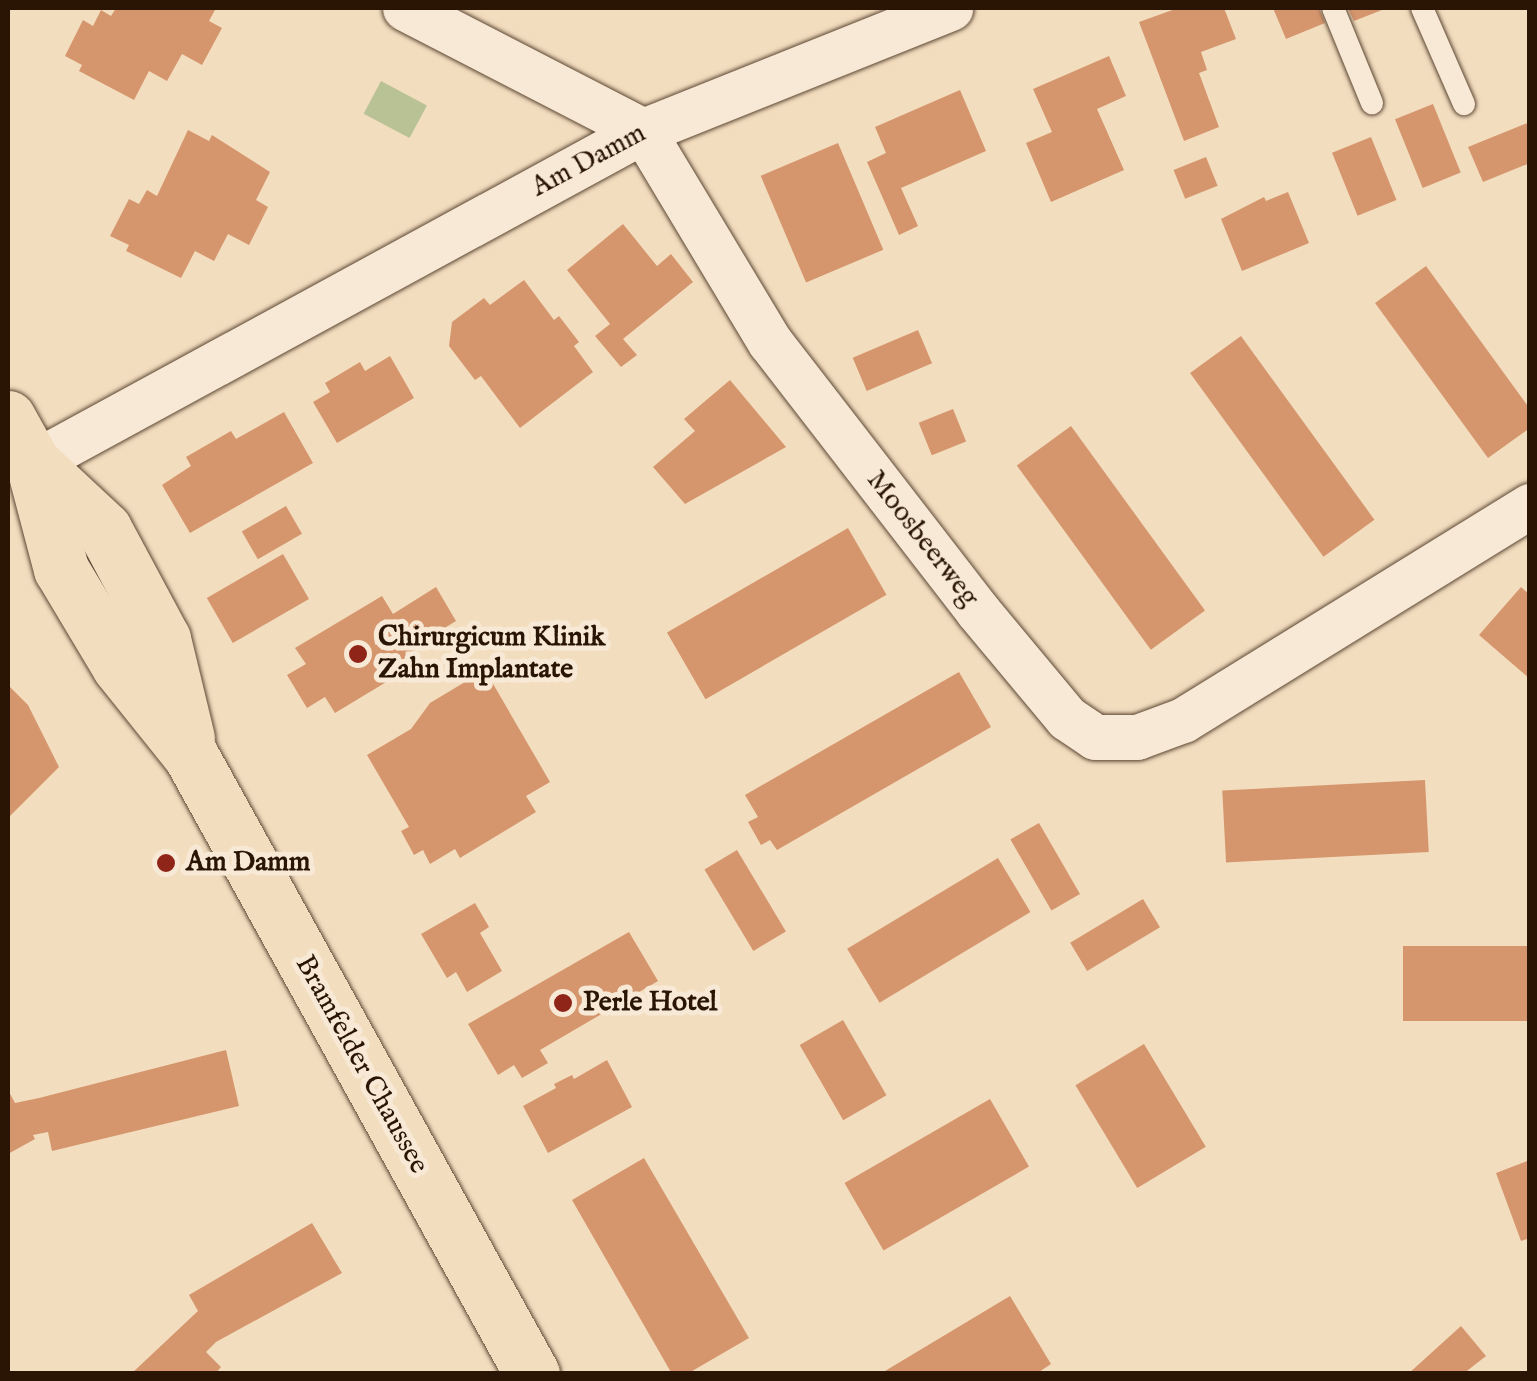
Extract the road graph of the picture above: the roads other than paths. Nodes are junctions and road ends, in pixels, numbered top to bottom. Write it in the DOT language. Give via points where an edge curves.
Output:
graph roads {
  1 [pos="406,8"];
  2 [pos="950,8"];
  3 [pos="1333,8"];
  4 [pos="1422,8"];
  5 [pos="1372,103"];
  6 [pos="1464,104"];
  7 [pos="643,131"];
  8 [pos="20,441"];
  9 [pos="1530,506"];
  10 [pos="532,1374"];
  1 -- 7 [label="street"];
  2 -- 7 [label="street, Am Damm"];
  3 -- 5 [label="lane"];
  4 -- 6 [label="lane"];
  7 -- 8 [label="street, Am Damm"];
  7 -- 9 [label="street, Moosbeerweg" via="770,342 977,610 1067,718 1094,737 1137,737 1183,720"];
  8 -- 10 [label="main road, Bramfelder Chaussee" via="60,569 119,666 191,756"];
}
